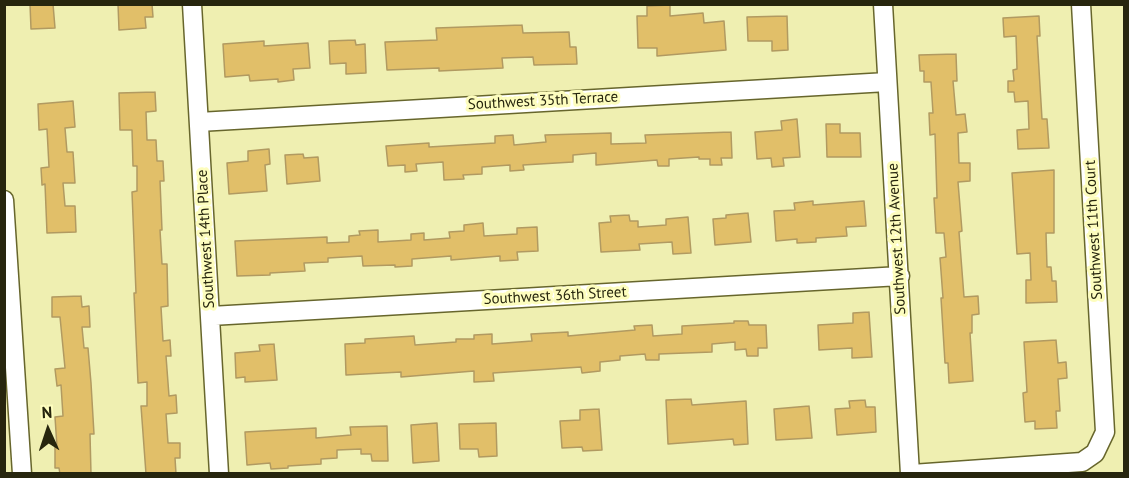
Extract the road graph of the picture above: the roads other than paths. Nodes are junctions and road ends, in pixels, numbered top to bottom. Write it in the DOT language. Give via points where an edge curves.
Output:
graph roads {
  1 [pos="192,4"];
  2 [pos="883,4"];
  3 [pos="1081,4"];
  4 [pos="888,82"];
  5 [pos="199,122"];
  6 [pos="4,200"];
  7 [pos="900,276"];
  8 [pos="211,316"];
  9 [pos="22,474"];
  10 [pos="219,474"];
  11 [pos="911,474"];
  1 -- 5 [label="street, Southwest 14th Place"];
  2 -- 4 [label="street, Southwest 12th Avenue"];
  3 -- 11 [label="street, Southwest 11th Court" via="1105,432 1095,453 1082,462"];
  4 -- 5 [label="street, Southwest 35th Terrace"];
  4 -- 7 [label="street, Southwest 12th Avenue"];
  5 -- 8 [label="street, Southwest 14th Place"];
  6 -- 9 [label="street"];
  7 -- 8 [label="street, Southwest 36th Street"];
  7 -- 11 [label="street, Southwest 12th Avenue"];
  8 -- 10 [label="street, Southwest 14th Place"];
}
